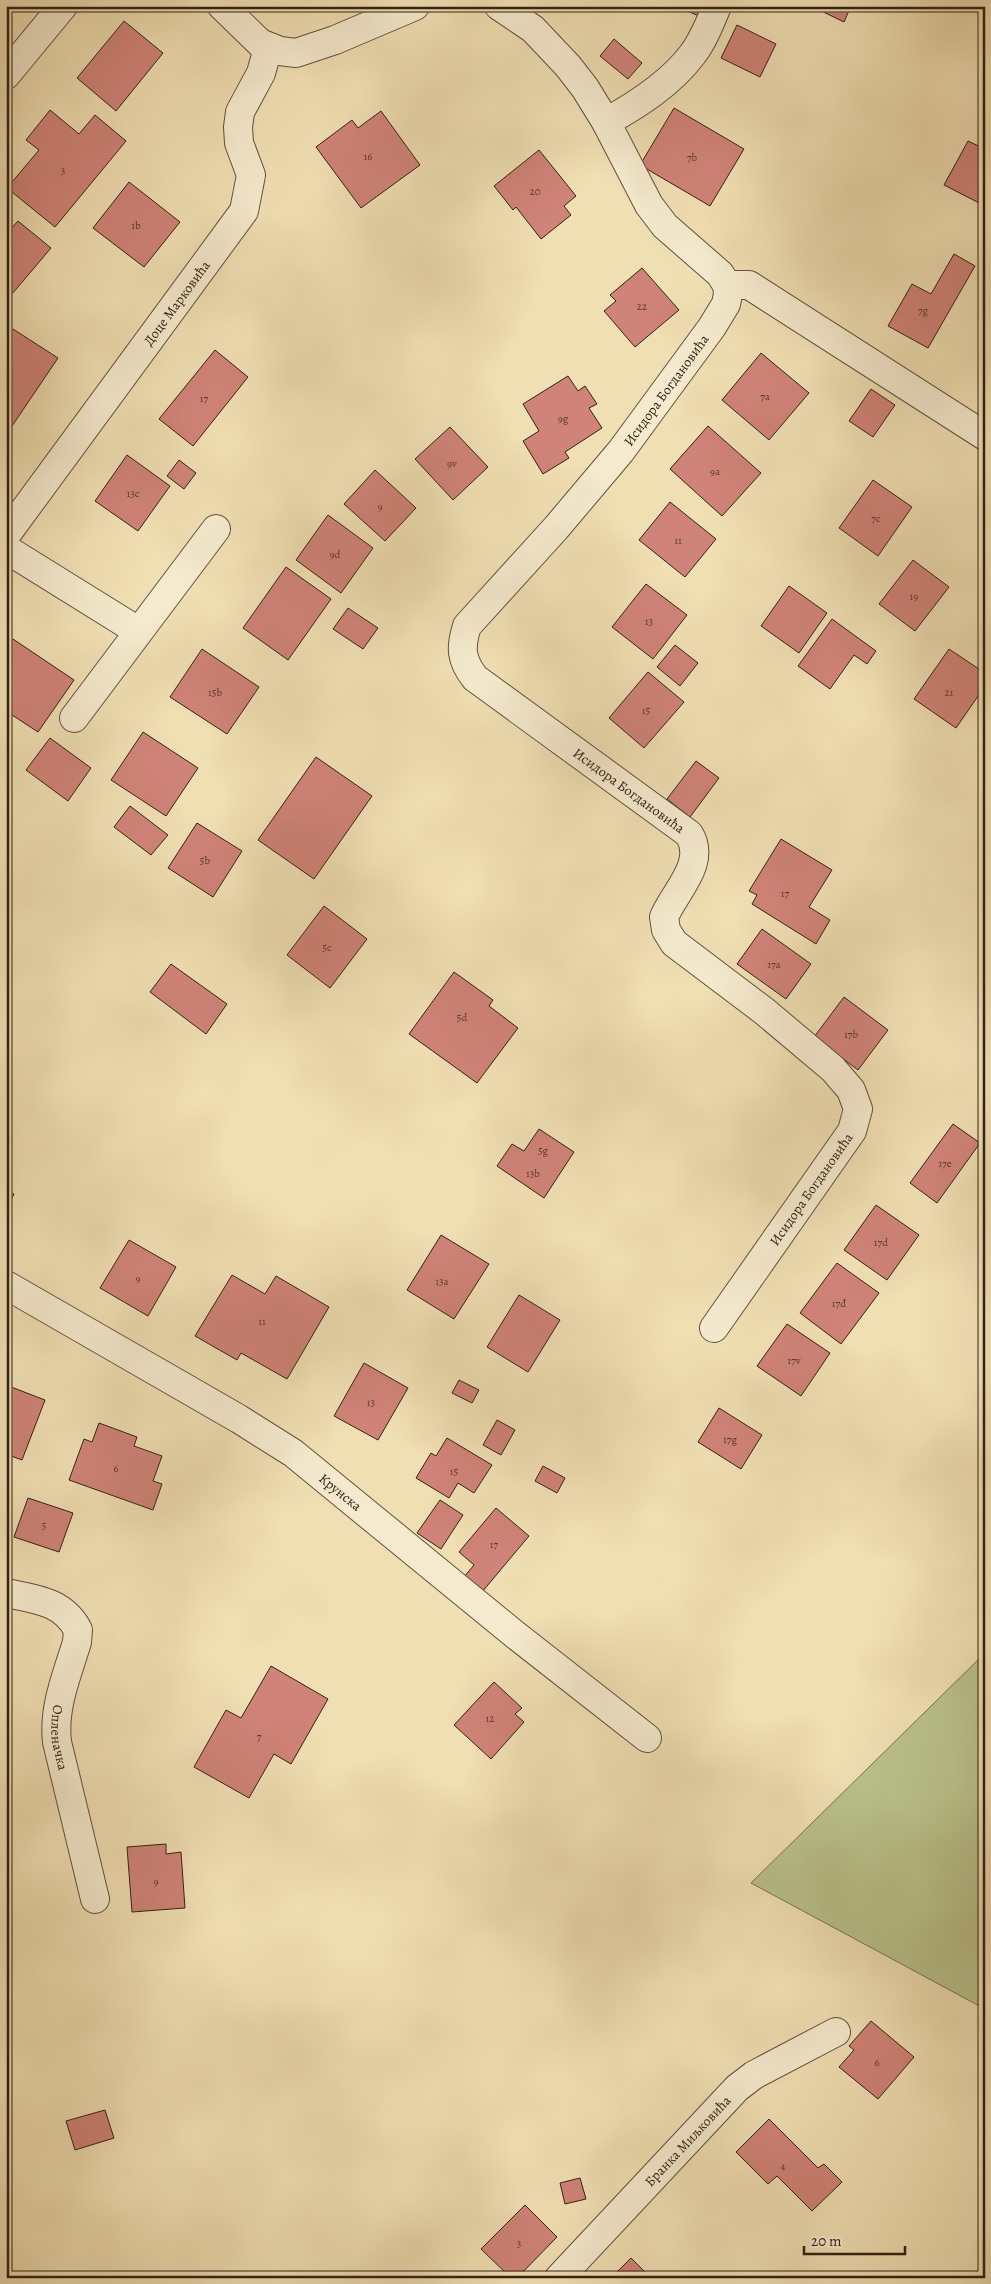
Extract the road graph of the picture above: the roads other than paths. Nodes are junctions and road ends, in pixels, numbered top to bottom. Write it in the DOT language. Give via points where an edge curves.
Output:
graph roads {
  1 [pos="63,6"];
  2 [pos="222,6"];
  3 [pos="415,6"];
  4 [pos="499,6"];
  5 [pos="717,6"];
  6 [pos="268,48"];
  7 [pos="6,75"];
  8 [pos="606,122"];
  9 [pos="727,285"];
  10 [pos="985,436"];
  11 [pos="216,529"];
  12 [pos="6,535"];
  13 [pos="6,549"];
  14 [pos="138,631"];
  15 [pos="74,718"];
  16 [pos="6,1285"];
  17 [pos="714,1328"];
  18 [pos="6,1593"];
  19 [pos="647,1738"];
  20 [pos="95,1899"];
  21 [pos="836,2032"];
  22 [pos="559,2278"];
  1 -- 7 [label="street"];
  2 -- 6 [label="street"];
  3 -- 6 [label="street" via="311,49 296,53"];
  4 -- 8 [label="street" via="533,29 553,49 585,88"];
  5 -- 8 [label="street" via="693,55 643,100"];
  6 -- 12 [label="street, Доце Марковића" via="261,73 240,112 239,143 251,175 244,211"];
  8 -- 9 [label="street" via="649,205 665,226 720,274"];
  9 -- 10 [label="street" via="749,285"];
  9 -- 17 [label="street, Исидора Богдановића" via="726,304 712,327 621,451 467,626 462,642 468,668 476,678 689,834 694,841 695,856 690,873 664,917 669,938 764,1011 832,1069 851,1090 858,1110 852,1131"];
  11 -- 14 [label="street"];
  13 -- 14 [label="street"];
  14 -- 15 [label="street"];
  16 -- 19 [label="street, Крунска" via="293,1453"];
  18 -- 20 [label="street, Опленачка" via="51,1603 63,1610 78,1630 55,1726"];
  21 -- 22 [label="street, Бранка Миљковића" via="754,2075 737,2088"];
}
